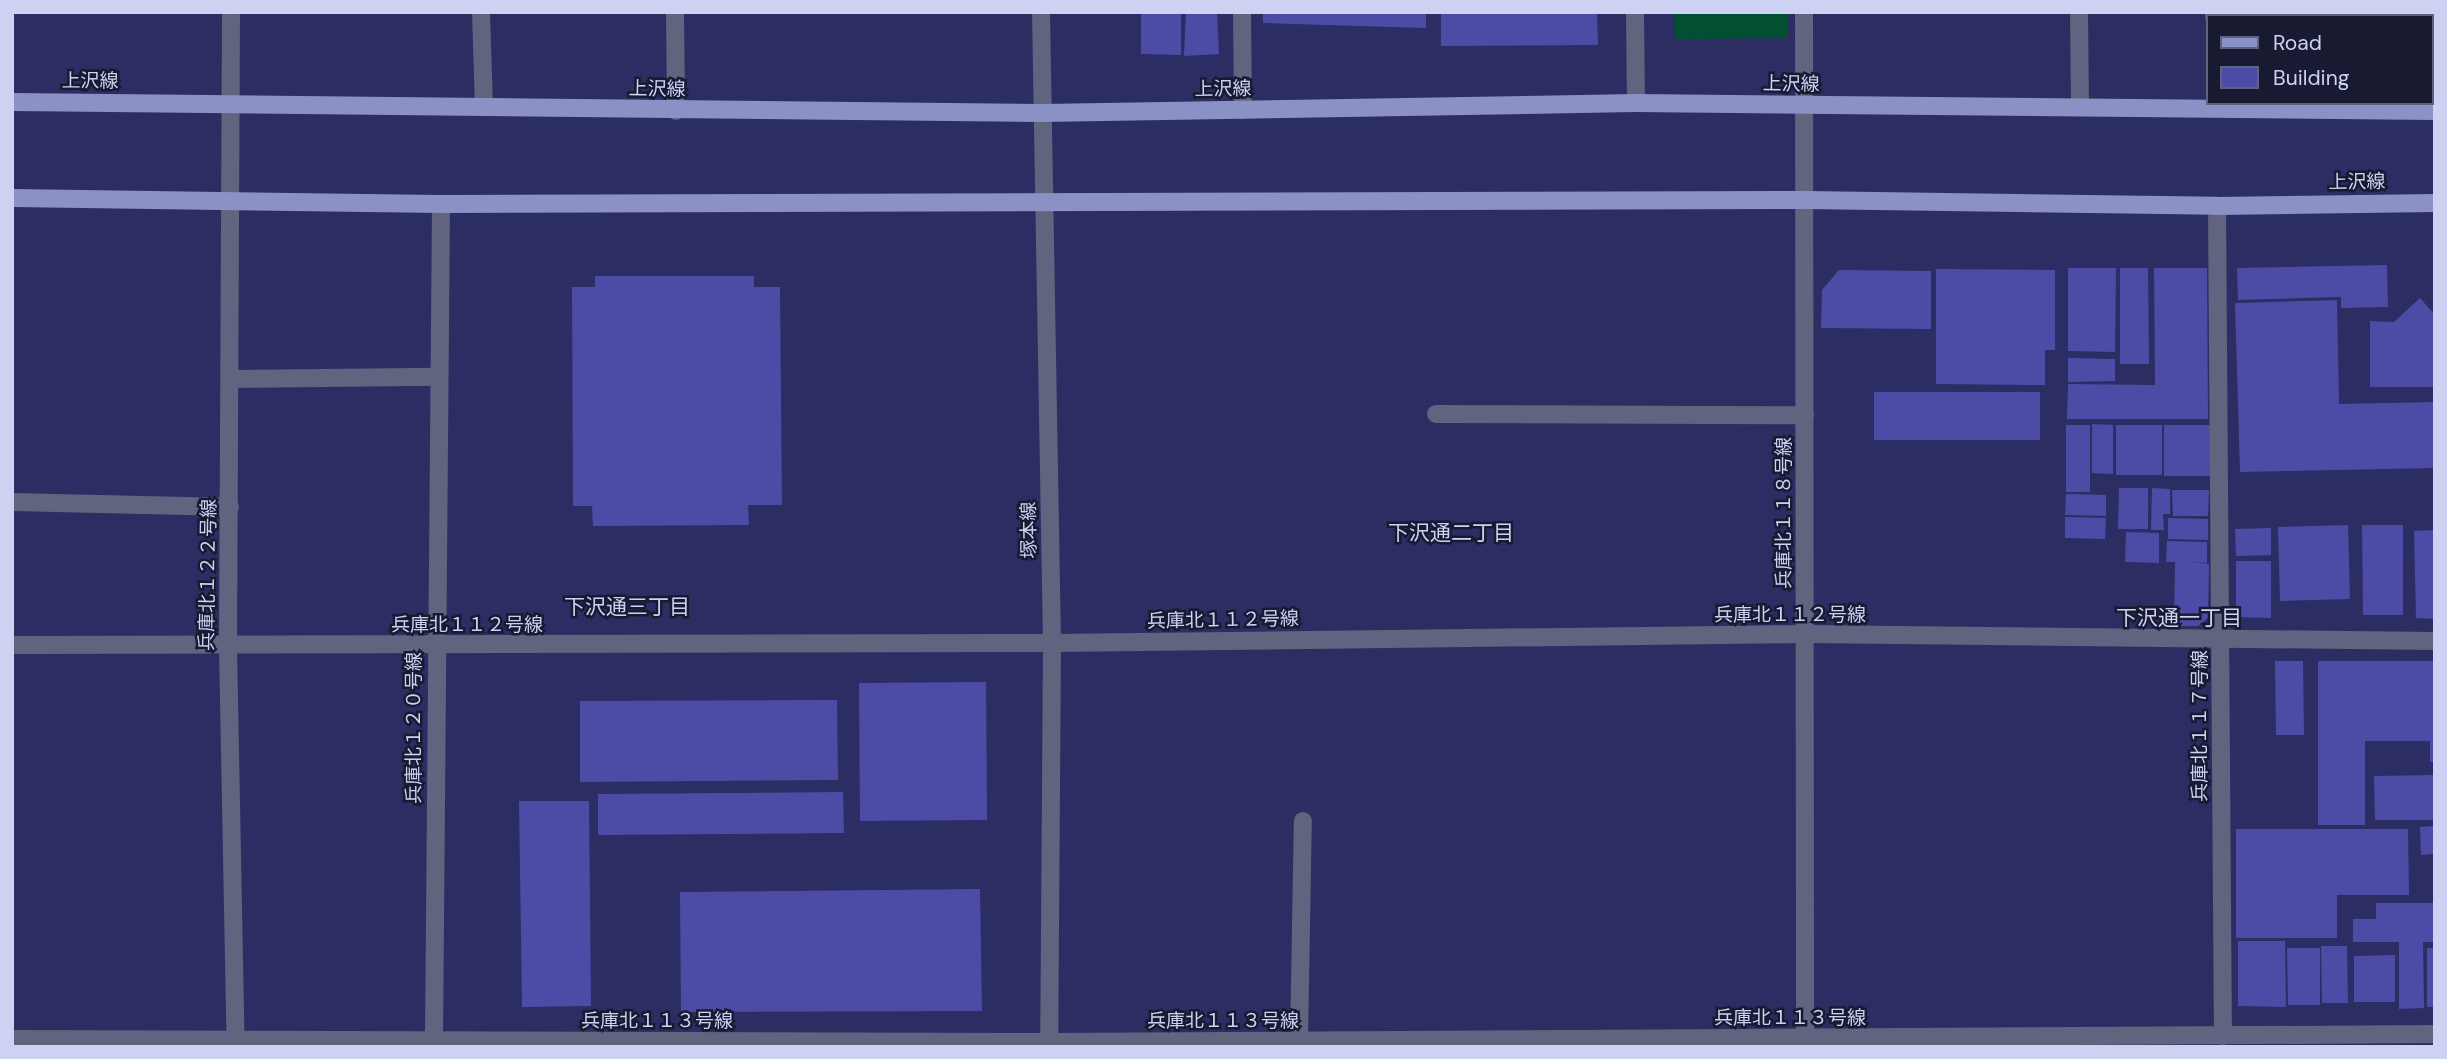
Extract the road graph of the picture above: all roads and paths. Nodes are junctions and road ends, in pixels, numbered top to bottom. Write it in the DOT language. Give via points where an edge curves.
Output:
graph roads {
  1 [pos="231,12"];
  2 [pos="481,12"];
  3 [pos="675,12"];
  4 [pos="1041,12"];
  5 [pos="1242,12"];
  6 [pos="1635,12"];
  7 [pos="1804,12"];
  8 [pos="2079,12"];
  9 [pos="12,102"];
  10 [pos="231,103"];
  11 [pos="1636,103"];
  12 [pos="484,105"];
  13 [pos="1804,105"];
  14 [pos="2213,105"];
  15 [pos="2080,106"];
  16 [pos="1243,110"];
  17 [pos="676,111"];
  18 [pos="2435,111"];
  19 [pos="1041,113"];
  20 [pos="12,198"];
  21 [pos="232,201"];
  22 [pos="1805,201"];
  23 [pos="1045,202"];
  24 [pos="2435,203"];
  25 [pos="441,204"];
  26 [pos="2217,206"];
  27 [pos="439,377"];
  28 [pos="231,379"];
  29 [pos="1436,414"];
  30 [pos="1805,415"];
  31 [pos="12,502"];
  32 [pos="230,507"];
  33 [pos="1805,634"];
  34 [pos="2435,641"];
  35 [pos="2220,642"];
  36 [pos="1052,643"];
  37 [pos="12,645"];
  38 [pos="435,646"];
  39 [pos="228,647"];
  40 [pos="1303,821"];
  41 [pos="2435,1034"];
  42 [pos="2223,1036"];
  43 [pos="12,1039"];
  44 [pos="434,1041"];
  45 [pos="1299,1041"];
  46 [pos="236,1042"];
  47 [pos="1805,1043"];
  48 [pos="398,1044"];
  49 [pos="1049,1044"];
  50 [pos="1427,1044"];
  1 -- 10 [label="street, 兵庫北１２２号線"];
  2 -- 12 [label="street"];
  3 -- 17 [label="street"];
  4 -- 19 [label="street, 塚本線"];
  5 -- 16 [label="street"];
  6 -- 11 [label="street"];
  7 -- 13 [label="street, 兵庫北１１８号線"];
  8 -- 15 [label="street"];
  9 -- 10 [label="main road, 上沢線"];
  10 -- 12 [label="main road, 上沢線"];
  10 -- 21 [label="street, 兵庫北１２２号線"];
  11 -- 13 [label="main road, 上沢線"];
  11 -- 16 [label="main road, 上沢線"];
  12 -- 17 [label="main road, 上沢線"];
  13 -- 15 [label="main road, 上沢線"];
  13 -- 22 [label="street, 兵庫北１１８号線"];
  14 -- 15 [label="main road, 上沢線"];
  14 -- 18 [label="main road, 上沢線"];
  16 -- 19 [label="main road, 上沢線"];
  17 -- 19 [label="main road, 上沢線"];
  19 -- 23 [label="street, 塚本線"];
  20 -- 21 [label="main road, 上沢線"];
  21 -- 25 [label="main road, 上沢線"];
  21 -- 28 [label="street, 兵庫北１２２号線"];
  22 -- 23 [label="main road, 上沢線"];
  22 -- 26 [label="main road, 上沢線"];
  22 -- 30 [label="street, 兵庫北１１８号線"];
  23 -- 25 [label="main road, 上沢線"];
  23 -- 36 [label="street, 塚本線"];
  24 -- 26 [label="main road, 上沢線"];
  25 -- 27 [label="street, 兵庫北１２０号線"];
  26 -- 35 [label="street, 兵庫北１１７号線"];
  27 -- 28 [label="street"];
  27 -- 38 [label="street, 兵庫北１２０号線"];
  28 -- 32 [label="street, 兵庫北１２２号線"];
  29 -- 30 [label="street"];
  30 -- 33 [label="street, 兵庫北１１８号線"];
  31 -- 32 [label="street"];
  32 -- 39 [label="street, 兵庫北１２２号線"];
  33 -- 35 [label="street, 兵庫北１１２号線"];
  33 -- 36 [label="street, 兵庫北１１２号線"];
  33 -- 47 [label="street, 兵庫北１１８号線"];
  34 -- 35 [label="street, 兵庫北１１２号線"];
  35 -- 42 [label="street, 兵庫北１１７号線"];
  36 -- 38 [label="street, 兵庫北１１２号線"];
  36 -- 49 [label="street, 塚本線"];
  37 -- 39 [label="street, 兵庫北１１２号線"];
  38 -- 39 [label="street, 兵庫北１１２号線"];
  38 -- 44 [label="street, 兵庫北１２０号線"];
  39 -- 46 [label="street, 兵庫北１２２号線"];
  40 -- 45 [label="street"];
  41 -- 42 [label="street, 兵庫北１１３号線"];
  42 -- 47 [label="street, 兵庫北１１３号線"];
  43 -- 46 [label="street, 兵庫北１１３号線"];
  44 -- 48 [label="street, 兵庫北１１３号線"];
  44 -- 49 [label="street, 兵庫北１１３号線"];
  45 -- 49 [label="street, 兵庫北１１３号線"];
  45 -- 50 [label="street, 兵庫北１１３号線"];
  46 -- 48 [label="street, 兵庫北１１３号線"];
  47 -- 50 [label="street, 兵庫北１１３号線"];
}
